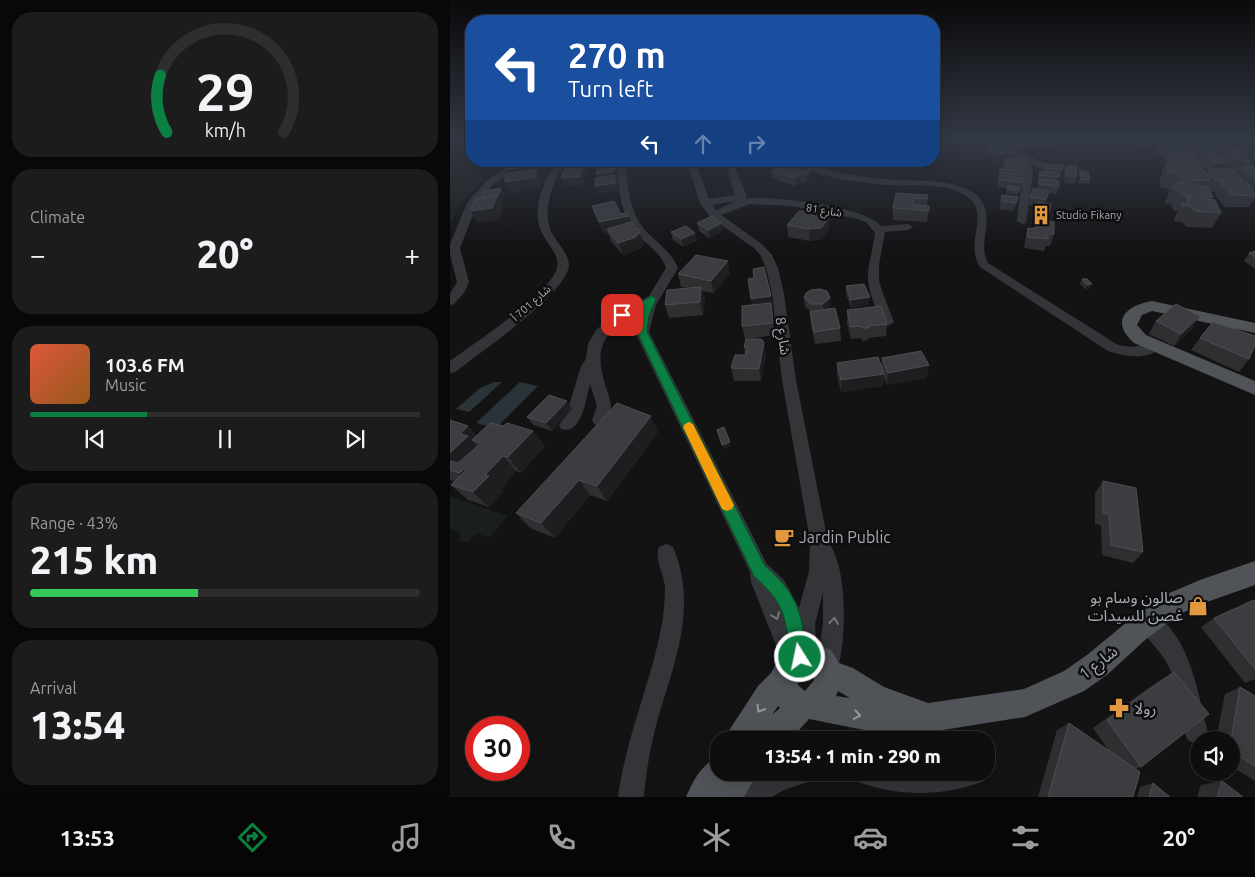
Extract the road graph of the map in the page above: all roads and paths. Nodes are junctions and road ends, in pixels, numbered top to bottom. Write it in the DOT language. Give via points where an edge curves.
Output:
graph roads {
  1 [pos="498,176"];
  2 [pos="552,176"];
  3 [pos="622,176"];
  4 [pos="696,176"];
  5 [pos="734,176"];
  6 [pos="842,176"];
  7 [pos="1027,176"];
  8 [pos="741,200"];
  9 [pos="705,203"];
  10 [pos="714,215"];
  11 [pos="1022,221"];
  12 [pos="908,227"];
  13 [pos="878,229"];
  14 [pos="652,299"];
  15 [pos="450,301"];
  16 [pos="888,322"];
  17 [pos="1255,328"];
  18 [pos="1154,346"];
  19 [pos="592,360"];
  20 [pos="450,368"];
  21 [pos="1255,388"];
  22 [pos="600,420"];
  23 [pos="567,425"];
  24 [pos="819,540"];
  25 [pos="666,553"];
  26 [pos="1255,573"];
  27 [pos="1148,622"];
  28 [pos="806,666"];
  29 [pos="806,705"];
  30 [pos="927,717"];
  31 [pos="747,731"];
  32 [pos="779,731"];
  33 [pos="1196,731"];
  34 [pos="713,781"];
  35 [pos="737,781"];
  36 [pos="775,781"];
  37 [pos="631,797"];
  38 [pos="702,797"];
  39 [pos="725,797"];
  40 [pos="754,797"];
  1 -- 15 [label="street" via="472,203 454,248 463,282"];
  2 -- 20 [label="street, شارع 701 أ" via="544,210 544,227 563,263 562,270 542,295"];
  3 -- 14 [label="street" via="628,212 637,228 669,257 672,268"];
  4 -- 9 [label="street, شارع 8"];
  5 -- 8 [label="street"];
  6 -- 18 [label="street" via="942,186 968,194 980,206 983,215 979,255 984,266 1113,348 1132,352"];
  7 -- 11 [label="street"];
  8 -- 9 [label="street, شارع 81"];
  8 -- 10 [label="street, شارع 81"];
  8 -- 13 [label="street, شارع 81" via="854,215 872,222"];
  9 -- 10 [label="street, شارع 8"];
  10 -- 24 [label="street, شارع 8" via="758,246 772,268"];
  12 -- 13 [label="street"];
  13 -- 16 [label="street" via="880,240 872,266 873,276"];
  14 -- 19 [label="street" via="607,326 596,338"];
  14 -- 28 [label="street" via="644,315 642,332 760,571 761,582"];
  17 -- 18 [label="main road" via="1168,308 1139,308 1133,312 1129,325 1134,335"];
  18 -- 21 [label="main road"];
  19 -- 22 [label="street" via="605,408"];
  19 -- 23 [label="street" via="573,418"];
  24 -- 28 [label="street, شارع 8" via="819,571 805,624"];
  28 -- 24 [label="street, شارع 8, one-way" via="835,603 830,570"];
  25 -- 37 [label="street" via="675,589 669,639 644,723"];
  26 -- 27 [label="main road, شارع 1" via="1184,599"];
  27 -- 30 [label="main road, شارع 1" via="1097,665 1047,694 999,708"];
  27 -- 33 [label="street" via="1165,640 1180,664"];
  28 -- 29 [label="main road" via="788,697 794,703"];
  28 -- 29 [label="main road" via="829,681 823,696"];
  28 -- 30 [label="main road, شارع 1" via="842,678 876,698"];
  28 -- 31 [label="main road, one-way" via="768,696"];
  29 -- 30 [label="main road, شارع 1, one-way" via="888,721 914,721"];
  29 -- 32 [label="main road"];
  34 -- 38 [label="main road"];
  35 -- 39 [label="main road"];
  36 -- 40 [label="street"];
}
